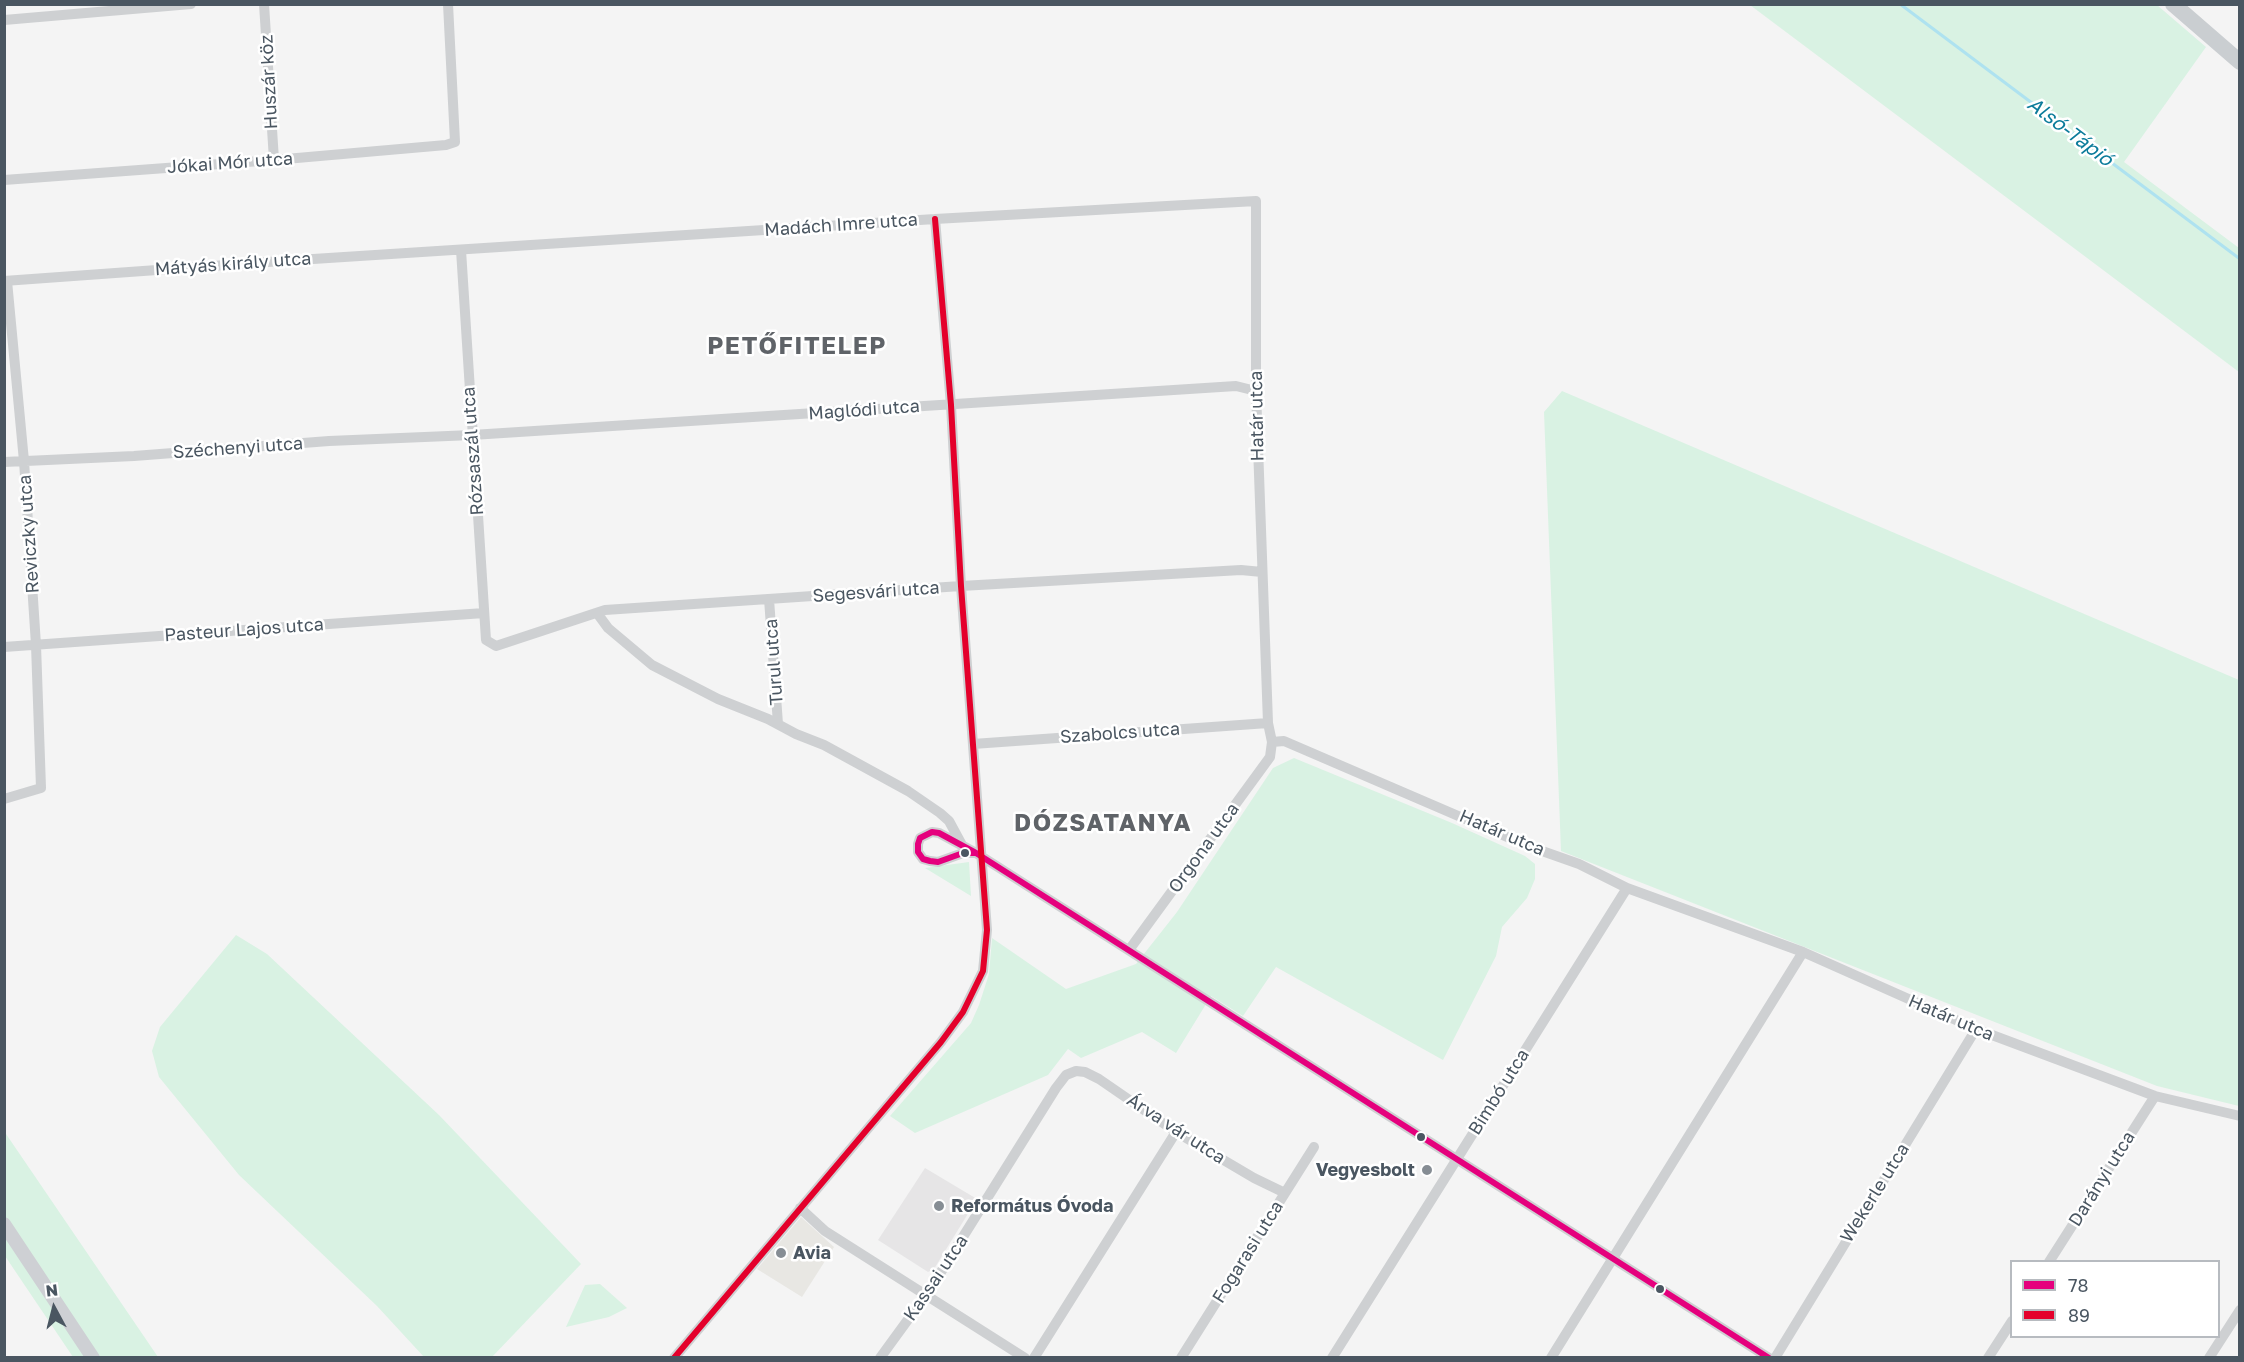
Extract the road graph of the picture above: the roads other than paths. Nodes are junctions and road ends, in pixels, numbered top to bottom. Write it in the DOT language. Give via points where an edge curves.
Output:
graph roads {
  1 [pos="191,4"];
  2 [pos="264,4"];
  3 [pos="448,4"];
  4 [pos="2173,4"];
  5 [pos="4,20"];
  6 [pos="2240,62"];
  7 [pos="274,160"];
  8 [pos="4,180"];
  9 [pos="1256,201"];
  10 [pos="935,219"];
  11 [pos="461,250"];
  12 [pos="6,281"];
  13 [pos="1256,392"];
  14 [pos="951,405"];
  15 [pos="472,435"];
  16 [pos="24,461"];
  17 [pos="4,462"];
  18 [pos="1262,572"];
  19 [pos="961,586"];
  20 [pos="769,599"];
  21 [pos="484,613"];
  22 [pos="597,613"];
  23 [pos="36,645"];
  24 [pos="496,646"];
  25 [pos="4,647"];
  26 [pos="1268,723"];
  27 [pos="778,724"];
  28 [pos="1272,742"];
  29 [pos="973,744"];
  30 [pos="4,799"];
  31 [pos="965,847"];
  32 [pos="978,855"];
  33 [pos="1627,888"];
  34 [pos="1129,950"];
  35 [pos="1803,952"];
  36 [pos="1976,1029"];
  37 [pos="1066,1075"];
  38 [pos="2155,1095"];
  39 [pos="2240,1116"];
  40 [pos="1176,1132"];
  41 [pos="1314,1147"];
  42 [pos="1458,1158"];
  43 [pos="1285,1193"];
  44 [pos="800,1208"];
  45 [pos="4,1224"];
  46 [pos="1614,1258"];
  47 [pos="2050,1260"];
  48 [pos="927,1294"];
  49 [pos="2240,1310"];
  50 [pos="2010,1324"];
  51 [pos="93,1358"];
  52 [pos="674,1358"];
  53 [pos="880,1358"];
  54 [pos="1025,1358"];
  55 [pos="1034,1358"];
  56 [pos="1181,1358"];
  57 [pos="1332,1358"];
  58 [pos="1551,1358"];
  59 [pos="1769,1358"];
  60 [pos="1774,1358"];
  61 [pos="1988,1358"];
  62 [pos="2209,1358"];
  1 -- 5 [label="street"];
  2 -- 7 [label="street, Huszár köz"];
  3 -- 7 [label="street, Jókai Mór utca" via="455,142"];
  4 -- 6 [label="main road"];
  7 -- 8 [label="street, Jókai Mór utca"];
  9 -- 10 [label="street, Madách Imre utca"];
  9 -- 13 [label="street, Határ utca"];
  10 -- 11 [label="street, Madách Imre utca"];
  10 -- 14 [label="street"];
  11 -- 12 [label="street, Mátyás király utca"];
  11 -- 15 [label="street, Rózsaszál utca"];
  12 -- 16 [label="street, Reviczky utca"];
  13 -- 14 [label="street, Maglódi utca" via="1236,386"];
  13 -- 18 [label="street, Határ utca"];
  14 -- 15 [label="street, Maglódi utca"];
  14 -- 19 [label="street"];
  15 -- 16 [label="street, Széchenyi utca"];
  15 -- 21 [label="street, Rózsaszál utca"];
  16 -- 17 [label="street, Széchenyi utca"];
  16 -- 23 [label="street, Reviczky utca"];
  18 -- 19 [label="street, Segesvári utca"];
  18 -- 26 [label="street, Határ utca"];
  19 -- 20 [label="street, Segesvári utca"];
  19 -- 29 [label="street"];
  20 -- 22 [label="street, Segesvári utca"];
  20 -- 27 [label="street, Turul utca"];
  21 -- 23 [label="street, Pasteur Lajos utca"];
  21 -- 24 [label="street, Rózsaszál utca" via="486,640"];
  22 -- 24 [label="street, Segesvári utca"];
  22 -- 27 [label="street" via="608,628 652,665"];
  23 -- 25 [label="street, Pasteur Lajos utca"];
  23 -- 30 [label="street, Reviczky utca" via="41,788"];
  26 -- 28 [label="street, Határ utca"];
  26 -- 29 [label="street, Szabolcs utca"];
  27 -- 31 [label="street" via="908,791 949,821"];
  28 -- 33 [label="street, Határ utca" via="1284,741 1372,777"];
  28 -- 34 [label="street, Orgona utca" via="1270,757"];
  29 -- 32 [label="street"];
  31 -- 32 [label="street"];
  31 -- 32 [label="street" via="932,832 920,838 918,852 923,859 938,862 963,853"];
  32 -- 34 [label="street"];
  32 -- 44 [label="street" via="987,930 983,971 971,998 941,1042"];
  33 -- 35 [label="street, Határ utca"];
  33 -- 42 [label="street, Bimbó utca"];
  34 -- 42 [label="street"];
  35 -- 36 [label="street, Határ utca"];
  35 -- 46 [label="street"];
  36 -- 38 [label="street, Határ utca"];
  36 -- 60 [label="street, Wekerle utca"];
  37 -- 40 [label="street, Árva vár utca" via="1085,1072"];
  37 -- 48 [label="street, Kassai utca"];
  38 -- 39 [label="street, Határ utca"];
  38 -- 47 [label="street, Darányi utca"];
  40 -- 43 [label="street, Árva vár utca"];
  40 -- 55 [label="street"];
  41 -- 43 [label="street, Fogarasi utca"];
  42 -- 46 [label="street"];
  42 -- 57 [label="street, Bimbó utca"];
  43 -- 56 [label="street, Fogarasi utca"];
  44 -- 48 [label="street" via="825,1231"];
  44 -- 52 [label="street"];
  45 -- 51 [label="main road"];
  46 -- 58 [label="street"];
  46 -- 59 [label="street"];
  48 -- 53 [label="street, Kassai utca"];
  48 -- 54 [label="street"];
  49 -- 62 [label="street"];
  50 -- 61 [label="street"];
}
